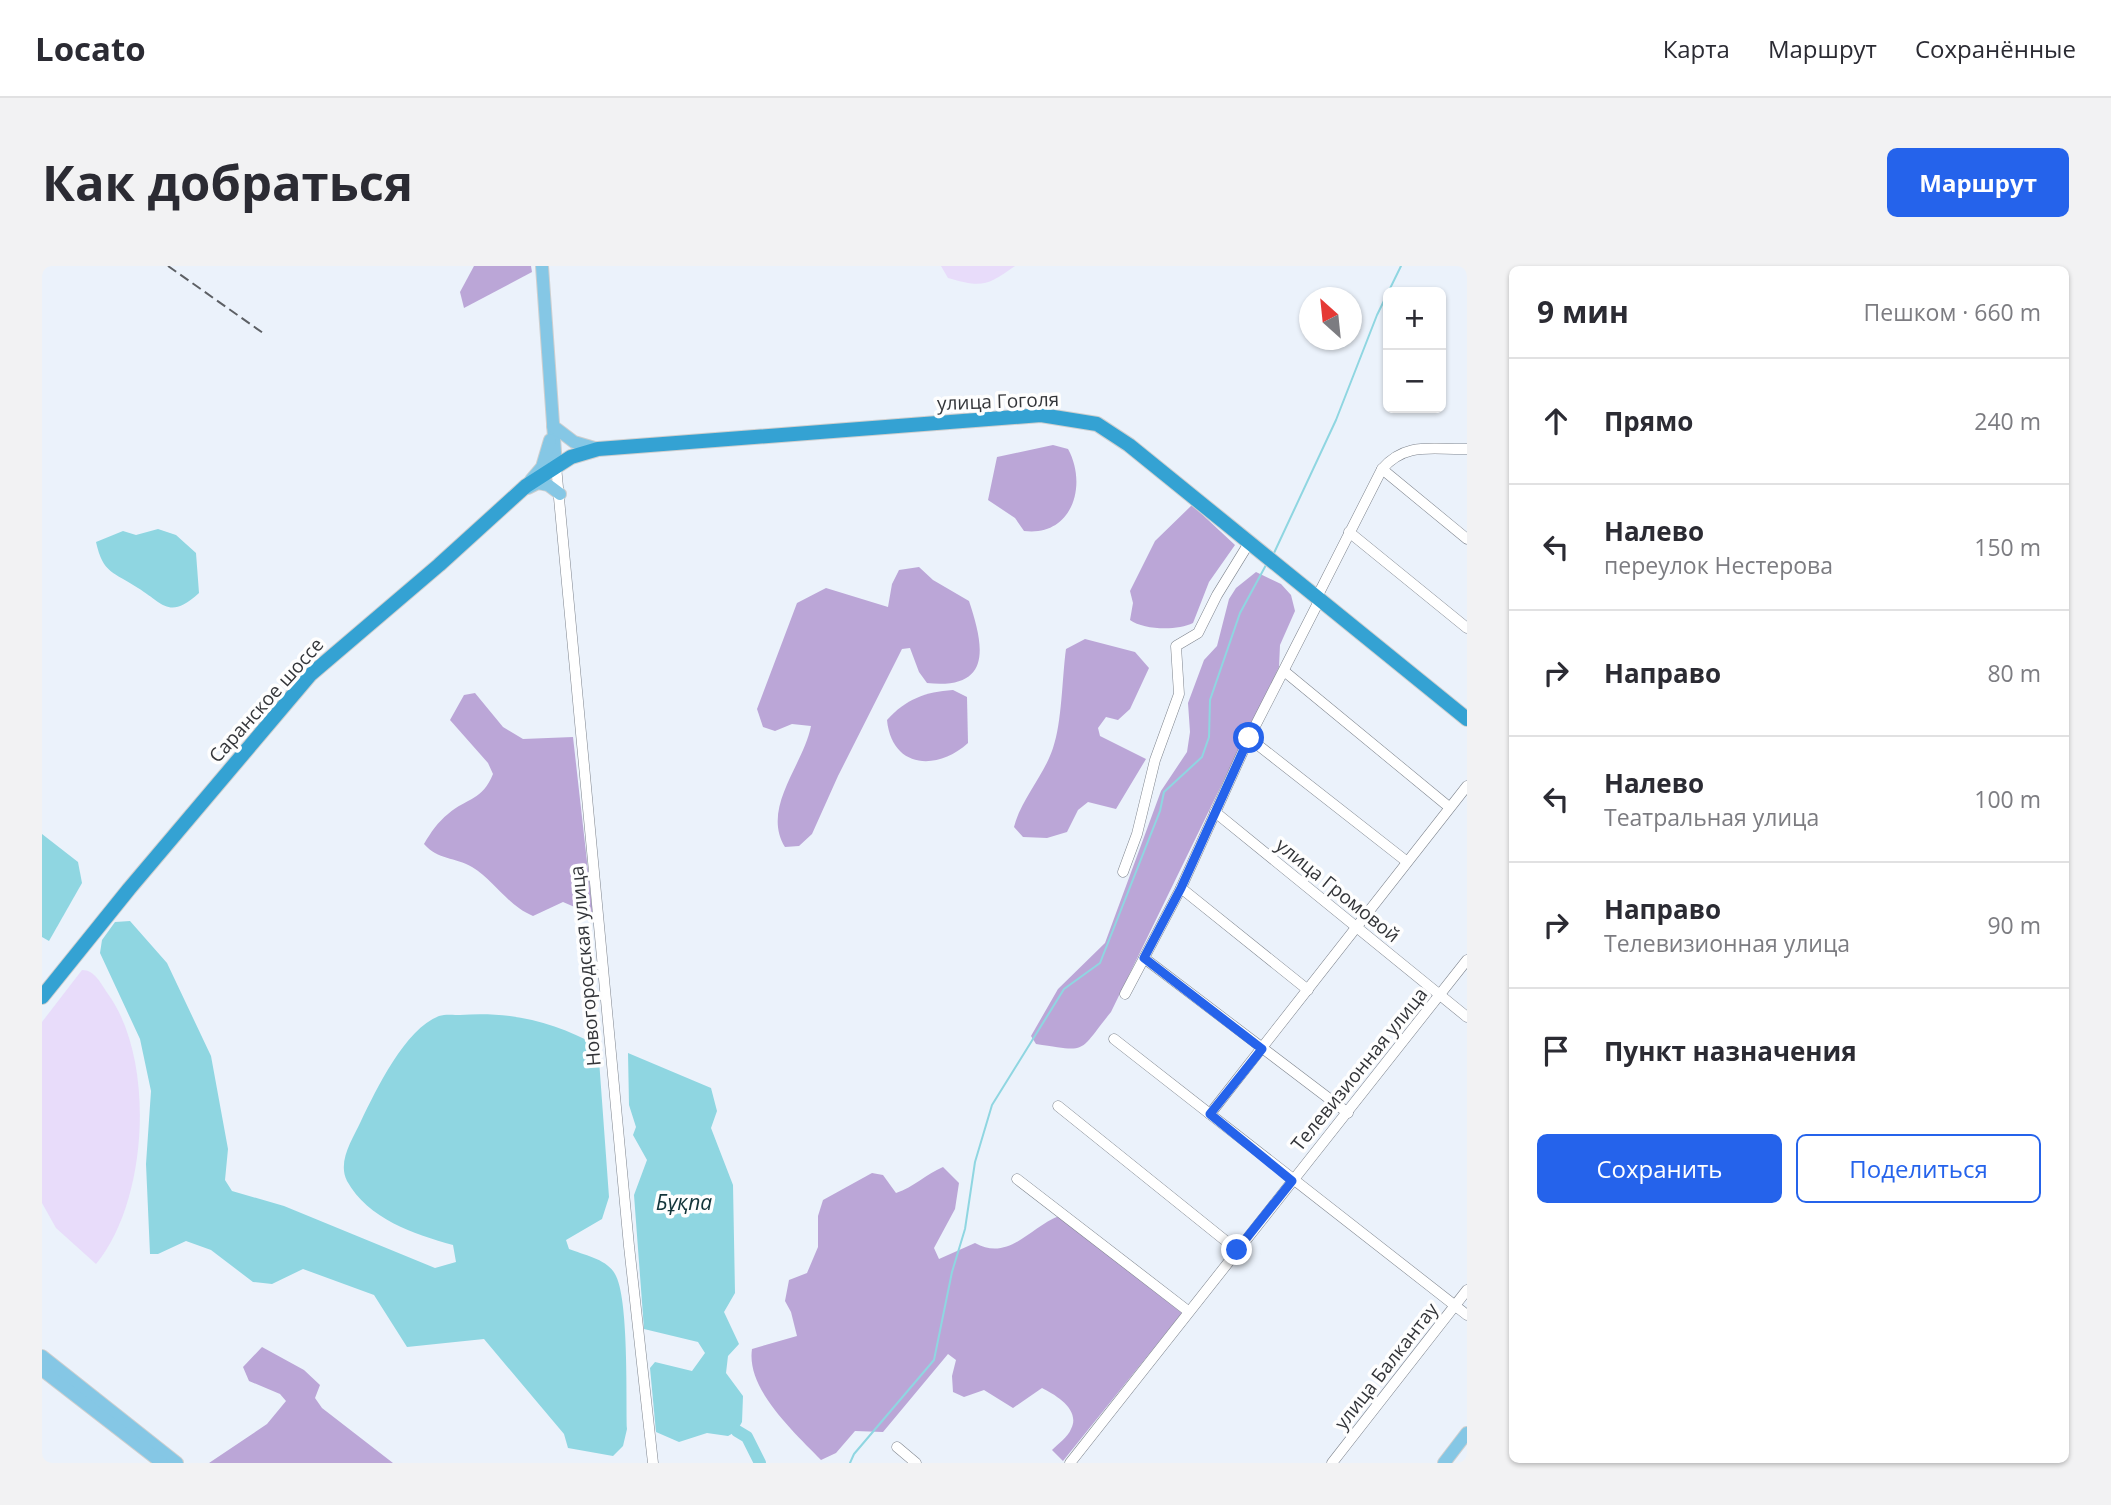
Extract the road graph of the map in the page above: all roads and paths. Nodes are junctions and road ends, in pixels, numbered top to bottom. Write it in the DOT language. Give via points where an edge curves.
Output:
graph roads {
  1 [pos="542,266"];
  2 [pos="553,426"];
  3 [pos="598,449"];
  4 [pos="1467,449"];
  5 [pos="556,466"];
  6 [pos="1382,470"];
  7 [pos="521,490"];
  8 [pos="560,494"];
  9 [pos="1349,532"];
  10 [pos="1467,539"];
  11 [pos="1249,543"];
  12 [pos="1318,598"];
  13 [pos="1467,628"];
  14 [pos="1284,671"];
  15 [pos="1467,719"];
  16 [pos="1249,738"];
  17 [pos="1467,786"];
  18 [pos="1449,807"];
  19 [pos="1215,812"];
  20 [pos="1406,861"];
  21 [pos="1123,872"];
  22 [pos="1181,888"];
  23 [pos="1356,927"];
  24 [pos="1144,958"];
  25 [pos="1467,960"];
  26 [pos="1308,990"];
  27 [pos="1125,994"];
  28 [pos="1440,995"];
  29 [pos="42,998"];
  30 [pos="1467,1017"];
  31 [pos="1114,1039"];
  32 [pos="1262,1049"];
  33 [pos="1058,1106"];
  34 [pos="1348,1113"];
  35 [pos="1210,1114"];
  36 [pos="1017,1179"];
  37 [pos="1292,1181"];
  38 [pos="1237,1250"];
  39 [pos="1467,1290"];
  40 [pos="1455,1306"];
  41 [pos="1188,1311"];
  42 [pos="1467,1315"];
  43 [pos="42,1356"];
  44 [pos="42,1370"];
  45 [pos="1467,1433"];
  46 [pos="897,1447"];
  47 [pos="148,1454"];
  48 [pos="162,1463"];
  49 [pos="177,1463"];
  50 [pos="653,1463"];
  51 [pos="916,1463"];
  52 [pos="1070,1463"];
  53 [pos="1332,1463"];
  54 [pos="1444,1463"];
  1 -- 2 [label="main road"];
  2 -- 3 [label="main road" via="574,442"];
  2 -- 5 [label="main road"];
  2 -- 7 [label="main road" via="542,467"];
  3 -- 5 [label="highway, улица Гоголя"];
  3 -- 11 [label="highway, улица Гоголя" via="1041,415 1073,418 1097,424 1129,445"];
  4 -- 6 [label="street" via="1407,450"];
  5 -- 7 [label="highway, Саранское шоссе"];
  5 -- 8 [label="street, Новогородская улица"];
  6 -- 9 [label="street"];
  6 -- 10 [label="street"];
  7 -- 8 [label="main road" via="538,483"];
  7 -- 29 [label="highway, Саранское шоссе" via="310,674"];
  8 -- 50 [label="street, Новогородская улица"];
  9 -- 12 [label="street"];
  9 -- 13 [label="street"];
  11 -- 12 [label="highway, улица Гоголя"];
  11 -- 21 [label="street" via="1198,633 1176,646 1179,694"];
  12 -- 14 [label="street"];
  12 -- 15 [label="highway, улица Гоголя"];
  14 -- 16 [label="street"];
  14 -- 18 [label="street"];
  16 -- 19 [label="street"];
  16 -- 20 [label="street"];
  17 -- 18 [label="street"];
  18 -- 20 [label="street"];
  19 -- 22 [label="street"];
  19 -- 23 [label="street, улица Громовой"];
  20 -- 23 [label="street"];
  22 -- 24 [label="street"];
  22 -- 26 [label="street"];
  23 -- 26 [label="street"];
  23 -- 28 [label="street, улица Громовой"];
  24 -- 27 [label="street"];
  24 -- 32 [label="street"];
  25 -- 28 [label="street, Телевизионная улица"];
  26 -- 32 [label="street"];
  28 -- 30 [label="street, улица Громовой"];
  28 -- 34 [label="street, Телевизионная улица"];
  31 -- 35 [label="street"];
  32 -- 34 [label="street"];
  32 -- 35 [label="street"];
  33 -- 38 [label="street"];
  34 -- 37 [label="street, Телевизионная улица"];
  35 -- 37 [label="street"];
  36 -- 41 [label="street"];
  37 -- 38 [label="street, Телевизионная улица"];
  37 -- 40 [label="street"];
  38 -- 41 [label="street, Телевизионная улица"];
  39 -- 40 [label="street, улица Балкантау"];
  40 -- 42 [label="street"];
  40 -- 53 [label="street, улица Балкантау"];
  41 -- 52 [label="street, Телевизионная улица"];
  43 -- 47 [label="main road"];
  44 -- 47 [label="main road"];
  45 -- 54 [label="main road"];
  46 -- 51 [label="street"];
  47 -- 48 [label="main road"];
  47 -- 49 [label="main road"];
}
